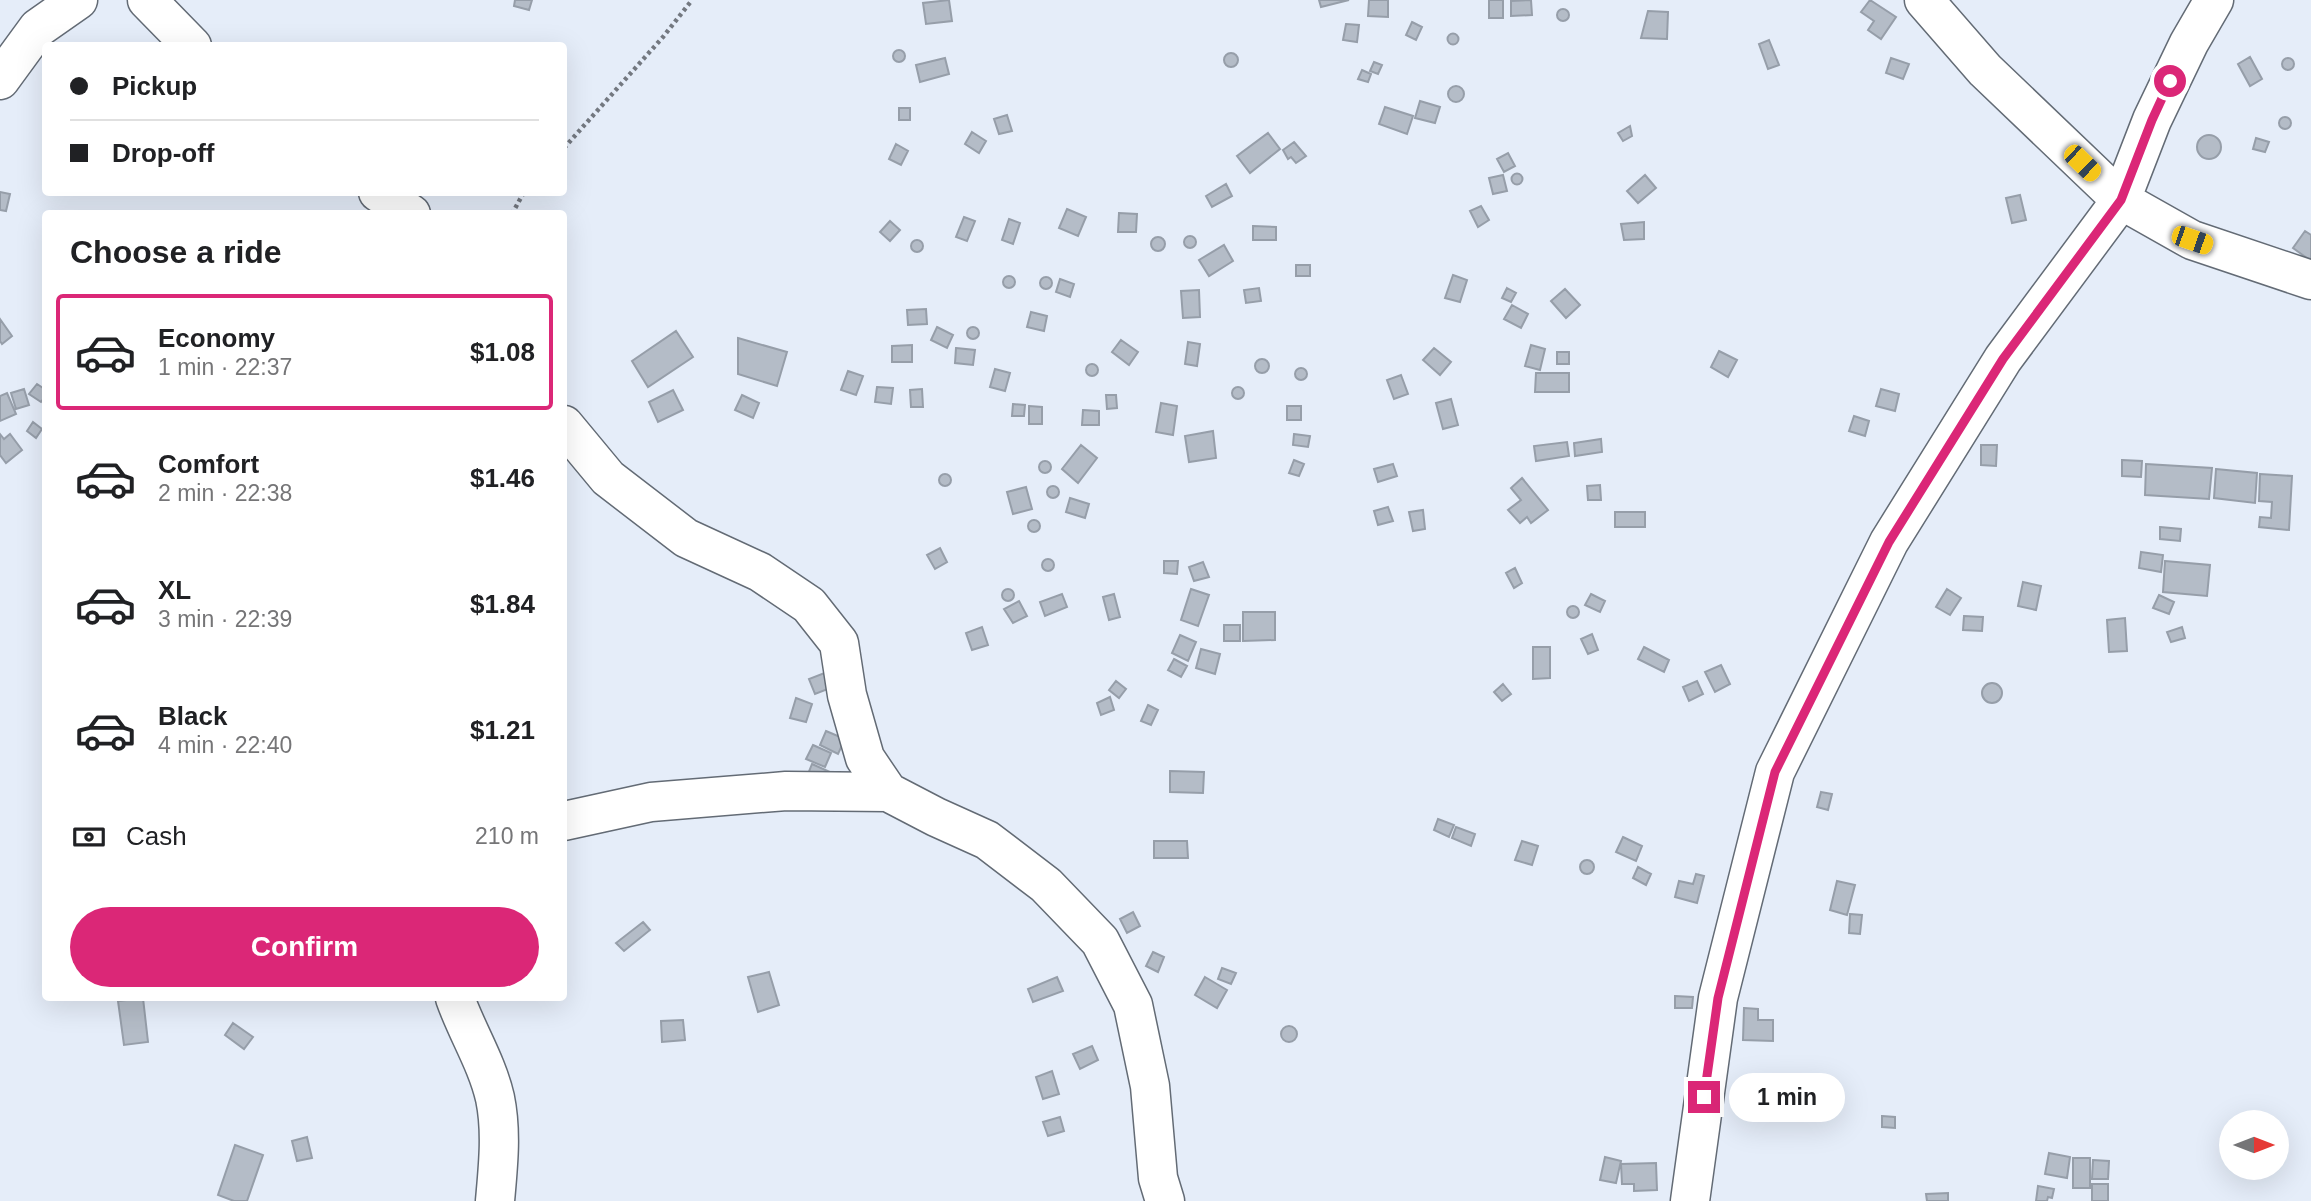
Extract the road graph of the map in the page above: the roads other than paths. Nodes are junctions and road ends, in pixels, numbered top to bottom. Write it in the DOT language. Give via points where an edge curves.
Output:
graph roads {
  1 [pos="78,0"];
  2 [pos="147,0"];
  3 [pos="1924,0"];
  4 [pos="2214,0"];
  5 [pos="188,42"];
  6 [pos="0,80"];
  7 [pos="384,196"];
  8 [pos="2121,200"];
  9 [pos="405,210"];
  10 [pos="2311,280"];
  11 [pos="567,429"];
  12 [pos="888,792"];
  13 [pos="567,820"];
  14 [pos="457,1001"];
  15 [pos="495,1201"];
  16 [pos="1165,1201"];
  17 [pos="1690,1201"];
  1 -- 6 [label="street" via="38,28"];
  2 -- 5 [label="street"];
  3 -- 8 [label="street" via="1985,70"];
  4 -- 8 [label="street" via="2152,120"];
  7 -- 9 [label="street"];
  8 -- 10 [label="street" via="2192,240"];
  8 -- 17 [label="street" via="2003,359 1889,542 1775,772 1718,998"];
  11 -- 12 [label="street" via="608,478 686,538 760,572 809,605 839,643 864,758"];
  12 -- 13 [label="street" via="786,791 650,802"];
  12 -- 16 [label="street" via="988,840 1046,885 1100,941 1133,1005 1150,1086 1158,1178"];
  14 -- 15 [label="street" via="495,1099 499,1148"];
}
